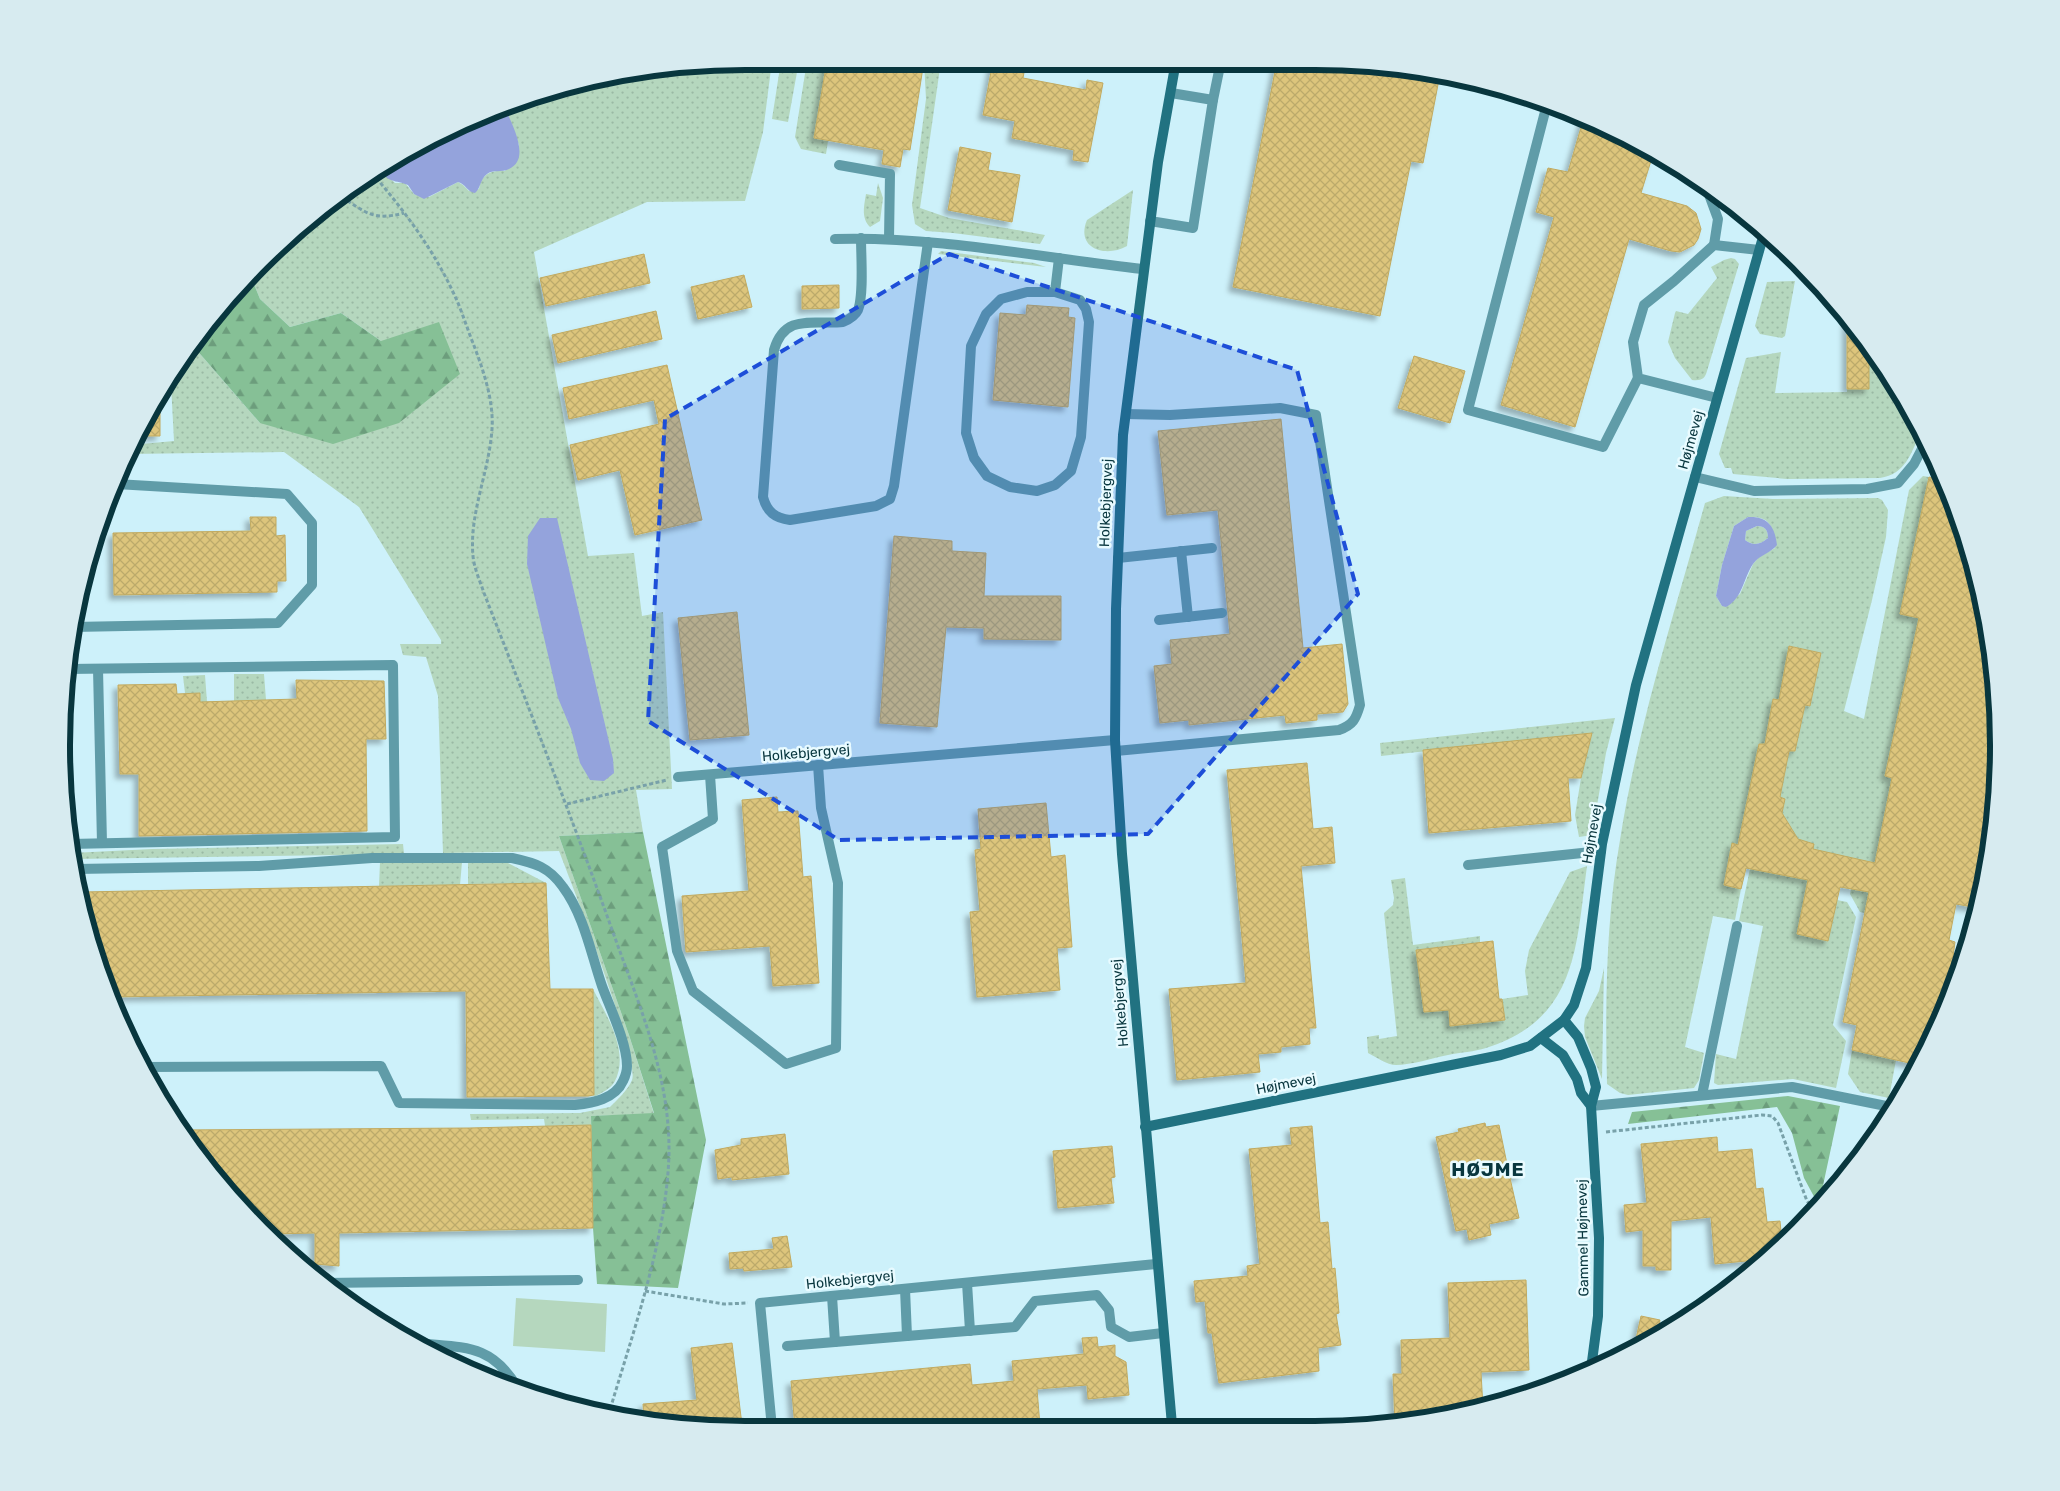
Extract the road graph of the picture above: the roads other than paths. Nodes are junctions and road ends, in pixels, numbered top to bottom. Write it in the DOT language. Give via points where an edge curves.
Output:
graph roads {
  1 [pos="1175,70"];
  2 [pos="1219,70"];
  3 [pos="1171,93"];
  4 [pos="1213,100"];
  5 [pos="1545,111"];
  6 [pos="839,165"];
  7 [pos="1711,199"];
  8 [pos="1150,221"];
  9 [pos="861,238"];
  10 [pos="835,239"];
  11 [pos="890,239"];
  12 [pos="1762,240"];
  13 [pos="928,242"];
  14 [pos="1714,245"];
  15 [pos="1759,250"];
  16 [pos="1059,258"];
  17 [pos="1143,269"];
  18 [pos="1054,292"];
  19 [pos="1638,378"];
  20 [pos="1717,398"];
  21 [pos="1126,414"];
  22 [pos="1921,450"];
  23 [pos="1695,477"];
  24 [pos="122,484"];
  25 [pos="1212,548"];
  26 [pos="1181,551"];
  27 [pos="1118,558"];
  28 [pos="1222,613"];
  29 [pos="1188,617"];
  30 [pos="1159,620"];
  31 [pos="81,627"];
  32 [pos="75,669"];
  33 [pos="98,669"];
  34 [pos="1115,740"];
  35 [pos="1116,751"];
  36 [pos="818,765"];
  37 [pos="710,775"];
  38 [pos="678,777"];
  39 [pos="102,843"];
  40 [pos="78,844"];
  41 [pos="1601,851"];
  42 [pos="1468,865"];
  43 [pos="82,870"];
  44 [pos="1736,926"];
  45 [pos="1564,1020"];
  46 [pos="1540,1038"];
  47 [pos="152,1067"];
  48 [pos="1702,1095"];
  49 [pos="1591,1106"];
  50 [pos="1886,1106"];
  51 [pos="1145,1127"];
  52 [pos="1156,1264"];
  53 [pos="578,1280"];
  54 [pos="967,1282"];
  55 [pos="337,1283"];
  56 [pos="904,1289"];
  57 [pos="832,1296"];
  58 [pos="970,1331"];
  59 [pos="1163,1333"];
  60 [pos="907,1336"];
  61 [pos="835,1342"];
  62 [pos="437,1346"];
  63 [pos="787,1346"];
  64 [pos="1592,1361"];
  65 [pos="513,1379"];
  66 [pos="771,1421"];
  67 [pos="1172,1421"];
  1 -- 3 [label="street, Holkebjergvej"];
  2 -- 4 [label="street"];
  3 -- 4 [label="street"];
  3 -- 8 [label="street, Holkebjergvej"];
  4 -- 8 [label="street" via="1194,228"];
  5 -- 19 [label="street" via="1468,410 1603,447"];
  6 -- 11 [label="street" via="890,174"];
  7 -- 14 [label="street" via="1718,218"];
  8 -- 17 [label="street, Holkebjergvej"];
  9 -- 10 [label="street"];
  9 -- 11 [label="street"];
  9 -- 13 [label="street" via="858,311 843,322 793,325 783,330 774,350 763,497 765,506 780,519 876,506 890,499"];
  11 -- 13 [label="street"];
  12 -- 15 [label="street, Højmevej"];
  13 -- 16 [label="street"];
  14 -- 15 [label="street"];
  14 -- 19 [label="street" via="1644,304 1633,342"];
  15 -- 20 [label="street, Højmevej"];
  16 -- 17 [label="street"];
  16 -- 18 [label="street"];
  17 -- 21 [label="street, Holkebjergvej"];
  18 -- 18 [label="street" via="1027,292 1000,299 986,314 972,346 966,432 974,458 987,476 1010,487 1036,491 1055,485 1071,470 1081,437 1089,322 1080,300"];
  19 -- 20 [label="street"];
  20 -- 23 [label="street, Højmevej"];
  21 -- 27 [label="street, Holkebjergvej"];
  21 -- 35 [label="street" via="1170,415 1280,408 1316,415 1360,705 1356,719 1339,730"];
  22 -- 23 [label="street" via="1898,483 1866,489 1754,491"];
  23 -- 41 [label="street, Højmevej" via="1636,685"];
  24 -- 31 [label="street" via="287,494 312,522 312,585 278,623"];
  25 -- 26 [label="street"];
  26 -- 27 [label="street"];
  26 -- 29 [label="street"];
  27 -- 34 [label="street, Holkebjergvej"];
  28 -- 29 [label="street"];
  29 -- 30 [label="street"];
  32 -- 33 [label="street"];
  33 -- 39 [label="street"];
  33 -- 39 [label="street" via="393,665 395,837"];
  34 -- 35 [label="street, Holkebjergvej"];
  34 -- 36 [label="street, Holkebjergvej"];
  35 -- 51 [label="street, Holkebjergvej"];
  36 -- 37 [label="street, Holkebjergvej"];
  36 -- 37 [label="street" via="821,808 838,883 836,1048 786,1064 693,991 677,951 662,847 713,819"];
  37 -- 38 [label="street, Holkebjergvej"];
  39 -- 40 [label="street"];
  41 -- 42 [label="street"];
  41 -- 45 [label="street, Højmevej" via="1586,968 1574,1005"];
  43 -- 47 [label="street" via="258,866 372,858 512,858 534,862 553,875 564,888 577,913 617,1026 627,1066 624,1081 606,1098 575,1105 399,1103 381,1066"];
  44 -- 48 [label="street"];
  45 -- 46 [label="street, Højmevej"];
  45 -- 49 [label="street, Gammel Højmevej" via="1578,1037 1591,1068 1596,1087"];
  46 -- 49 [label="street, Gammel Højmevej" via="1563,1055 1581,1093"];
  46 -- 51 [label="street, Højmevej" via="1530,1046 1501,1056"];
  48 -- 49 [label="street"];
  48 -- 50 [label="street" via="1792,1087"];
  49 -- 64 [label="street, Gammel Højmevej" via="1599,1238 1598,1316"];
  51 -- 52 [label="street, Holkebjergvej"];
  52 -- 54 [label="street, Holkebjergvej"];
  52 -- 59 [label="street, Holkebjergvej"];
  53 -- 55 [label="street"];
  54 -- 56 [label="street, Holkebjergvej"];
  54 -- 58 [label="street"];
  56 -- 57 [label="street, Holkebjergvej"];
  56 -- 60 [label="street"];
  57 -- 61 [label="street"];
  57 -- 66 [label="street, Holkebjergvej" via="760,1303"];
  58 -- 59 [label="street" via="1015,1327 1035,1302 1097,1295 1109,1310 1111,1327 1129,1337"];
  58 -- 60 [label="street"];
  59 -- 67 [label="street, Holkebjergvej"];
  60 -- 61 [label="street"];
  61 -- 63 [label="street"];
  62 -- 65 [label="street" via="482,1352 496,1361"];
}
